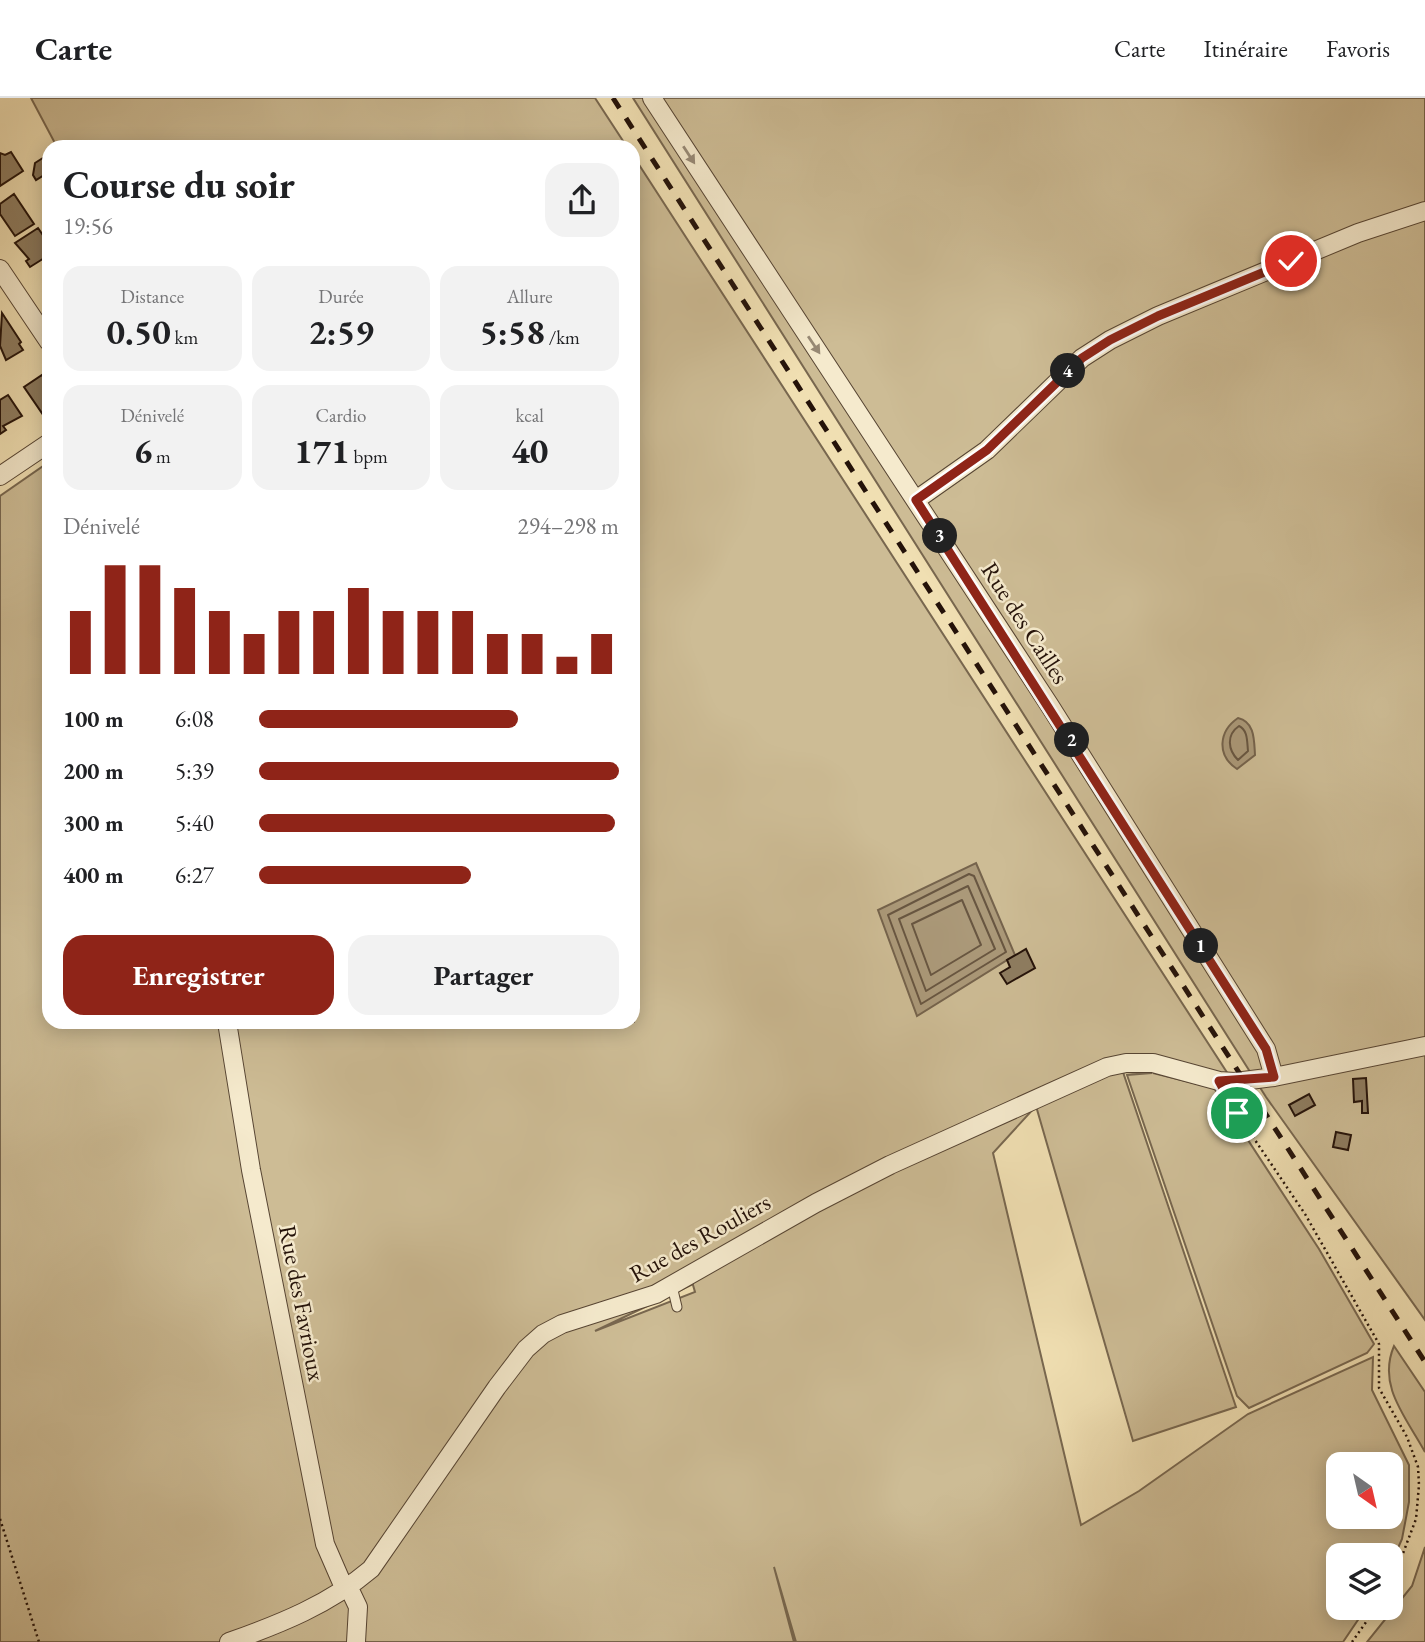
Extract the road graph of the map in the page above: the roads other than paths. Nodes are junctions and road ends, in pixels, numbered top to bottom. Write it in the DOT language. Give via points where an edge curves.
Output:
graph roads {
  1 [pos="652,98"];
  2 [pos="1425,211"];
  3 [pos="0,269"];
  4 [pos="42,332"];
  5 [pos="42,448"];
  6 [pos="0,477"];
  7 [pos="916,500"];
  8 [pos="228,1029"];
  9 [pos="1425,1046"];
  10 [pos="1274,1077"];
  11 [pos="672,1286"];
  12 [pos="677,1307"];
  13 [pos="347,1589"];
  14 [pos="263,1636"];
  15 [pos="229,1642"];
  16 [pos="356,1642"];
  1 -- 7 [label="street, Rue des Cailles, one-way"];
  2 -- 7 [label="street" via="1358,233 1110,340 1082,358 987,450"];
  3 -- 4 [label="street"];
  5 -- 6 [label="street"];
  7 -- 10 [label="street, Rue des Cailles" via="1259,1037"];
  8 -- 13 [label="street, Rue des Favrioux" via="325,1544"];
  9 -- 10 [label="street, Rue des Rouliers"];
  10 -- 11 [label="street, Rue des Rouliers" via="1219,1081 1153,1063 1126,1063 1089,1073 890,1165"];
  11 -- 12 [label="lane"];
  11 -- 13 [label="street, Rue des Rouliers" via="562,1324 526,1349 384,1553"];
  13 -- 14 [label="street, Rue des Rouliers"];
  13 -- 16 [label="street, Rue des Favrioux" via="358,1606"];
  14 -- 15 [label="street, Rue des Rouliers"];
}
